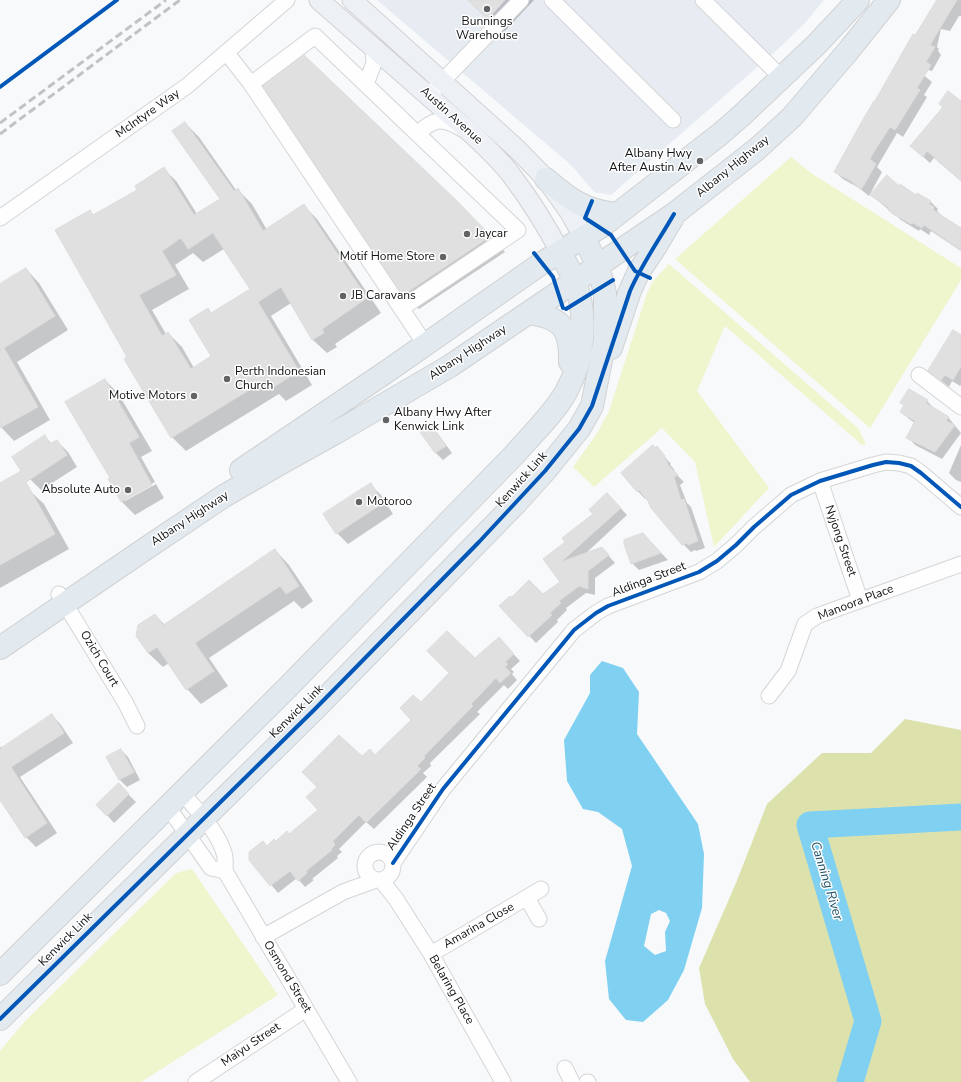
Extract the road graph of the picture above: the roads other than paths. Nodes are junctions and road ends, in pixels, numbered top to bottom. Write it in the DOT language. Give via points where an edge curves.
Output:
graph roads {
  1 [pos="287,0"];
  2 [pos="319,0"];
  3 [pos="352,0"];
  4 [pos="521,0"];
  5 [pos="552,0"];
  6 [pos="703,0"];
  7 [pos="858,0"];
  8 [pos="889,0"];
  9 [pos="373,46"];
  10 [pos="226,52"];
  11 [pos="782,78"];
  12 [pos="443,80"];
  13 [pos="252,84"];
  14 [pos="366,84"];
  15 [pos="428,96"];
  16 [pos="674,120"];
  17 [pos="418,134"];
  18 [pos="473,135"];
  19 [pos="546,179"];
  20 [pos="617,214"];
  21 [pos="674,214"];
  22 [pos="0,218"];
  23 [pos="584,238"];
  24 [pos="560,252"];
  25 [pos="598,266"];
  26 [pos="575,282"];
  27 [pos="402,308"];
  28 [pos="528,313"];
  29 [pos="426,344"];
  30 [pos="920,375"];
  31 [pos="565,393"];
  32 [pos="592,406"];
  33 [pos="961,407"];
  34 [pos="820,481"];
  35 [pos="961,507"];
  36 [pos="961,564"];
  37 [pos="62,599"];
  38 [pos="860,600"];
  39 [pos="0,633"];
  40 [pos="0,648"];
  41 [pos="769,696"];
  42 [pos="138,726"];
  43 [pos="175,799"];
  44 [pos="204,819"];
  45 [pos="187,835"];
  46 [pos="382,870"];
  47 [pos="225,871"];
  48 [pos="541,889"];
  49 [pos="527,898"];
  50 [pos="539,918"];
  51 [pos="263,937"];
  52 [pos="431,954"];
  53 [pos="0,974"];
  54 [pos="306,1009"];
  55 [pos="0,1019"];
  56 [pos="565,1068"];
  57 [pos="196,1082"];
  58 [pos="349,1082"];
  59 [pos="503,1082"];
  60 [pos="572,1082"];
  1 -- 10 [label="street, McIntyre Way"];
  2 -- 9 [label="main road, Austin Avenue"];
  3 -- 12 [label="main road, Austin Avenue"];
  4 -- 12 [label="street"];
  5 -- 16 [label="street"];
  6 -- 11 [label="street"];
  7 -- 11 [label="highway, Albany Highway"];
  8 -- 21 [label="highway, Albany Highway" via="792,117 757,149"];
  9 -- 14 [label="street" via="374,62"];
  9 -- 15 [label="main road, Austin Avenue"];
  10 -- 13 [label="street"];
  10 -- 22 [label="street, McIntyre Way" via="187,86"];
  11 -- 20 [label="highway, Albany Highway" via="719,135"];
  12 -- 15 [label="street"];
  12 -- 19 [label="main road, Austin Avenue" via="518,149"];
  13 -- 14 [label="street" via="315,36"];
  13 -- 27 [label="street"];
  14 -- 17 [label="street"];
  15 -- 18 [label="main road, Austin Avenue"];
  17 -- 18 [label="street" via="427,125 439,120 455,124"];
  17 -- 27 [label="street" via="518,230"];
  18 -- 24 [label="main road, Austin Avenue" via="511,175 550,232"];
  19 -- 20 [label="highway" via="577,202 595,210"];
  19 -- 23 [label="main road, Austin Avenue"];
  20 -- 23 [label="highway, Albany Highway"];
  21 -- 25 [label="highway, Albany Highway"];
  21 -- 32 [label="highway" via="638,273"];
  23 -- 24 [label="highway, Albany Highway"];
  23 -- 25 [label="highway, Kenwick Link"];
  24 -- 26 [label="highway, Kenwick Link"];
  24 -- 29 [label="highway, Albany Highway"];
  25 -- 26 [label="highway, Albany Highway"];
  25 -- 32 [label="highway, Kenwick Link" via="605,293 605,340"];
  26 -- 28 [label="highway, Albany Highway"];
  26 -- 31 [label="highway, Kenwick Link" via="581,306 582,330 575,372"];
  27 -- 29 [label="street"];
  28 -- 31 [label="highway" via="552,319 561,326 568,338 570,363"];
  28 -- 37 [label="highway, Albany Highway" via="450,366 224,496"];
  29 -- 37 [label="highway, Albany Highway" via="94,568"];
  30 -- 33 [label="street"];
  31 -- 43 [label="highway, Kenwick Link" via="515,454"];
  32 -- 44 [label="highway, Kenwick Link" via="574,435 516,503"];
  34 -- 35 [label="street, Aldinga Street" via="873,464 899,462 921,473"];
  34 -- 38 [label="street, Nyjong Street"];
  34 -- 46 [label="street, Aldinga Street" via="791,495 717,561 699,572 608,606 574,630 443,789 406,843"];
  36 -- 38 [label="street, Manoora Place"];
  37 -- 39 [label="highway, Albany Highway"];
  37 -- 40 [label="highway, Albany Highway"];
  37 -- 42 [label="street, Ozich Court"];
  38 -- 41 [label="street, Manoora Place" via="817,616 806,624 788,671"];
  43 -- 44 [label="street, Osmond Street"];
  43 -- 45 [label="street"];
  43 -- 53 [label="highway, Kenwick Link"];
  44 -- 45 [label="highway, Kenwick Link"];
  44 -- 47 [label="street, Osmond Street" via="225,854"];
  45 -- 47 [label="street" via="211,868"];
  45 -- 55 [label="highway, Kenwick Link"];
  46 -- 51 [label="street, Aldinga Street"];
  46 -- 52 [label="street, Belaring Place" via="396,899"];
  47 -- 51 [label="street, Osmond Street"];
  48 -- 49 [label="street, Amarina Close"];
  49 -- 50 [label="street, Amarina Close"];
  49 -- 52 [label="street, Amarina Close"];
  51 -- 54 [label="street, Osmond Street"];
  52 -- 59 [label="street, Belaring Place"];
  54 -- 57 [label="street, Maiyu Street"];
  54 -- 58 [label="street, Osmond Street"];
  56 -- 60 [label="street"];
}
